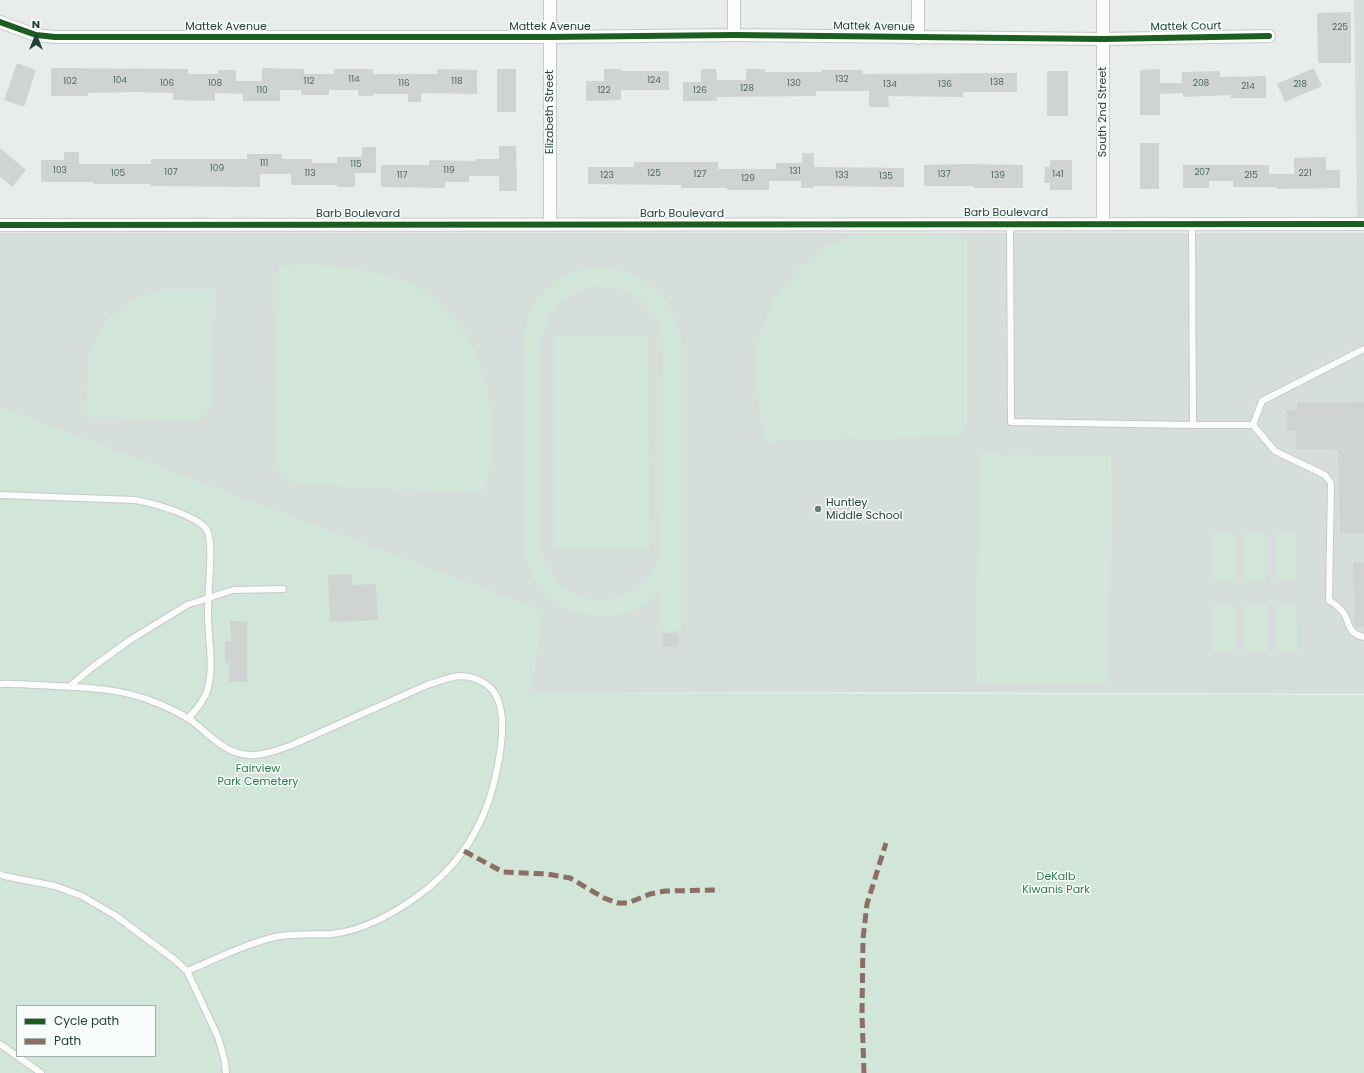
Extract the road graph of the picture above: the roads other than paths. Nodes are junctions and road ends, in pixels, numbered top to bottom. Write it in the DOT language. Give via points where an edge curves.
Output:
graph roads {
  1 [pos="550,0"];
  2 [pos="734,0"];
  3 [pos="918,0"];
  4 [pos="1103,0"];
  5 [pos="0,22"];
  6 [pos="734,35"];
  7 [pos="1269,36"];
  8 [pos="550,37"];
  9 [pos="918,38"];
  10 [pos="1103,39"];
  11 [pos="1010,223"];
  12 [pos="1103,223"];
  13 [pos="550,224"];
  14 [pos="1192,224"];
  15 [pos="1364,224"];
  16 [pos="0,225"];
  17 [pos="1364,349"];
  18 [pos="1193,424"];
  19 [pos="1253,424"];
  20 [pos="0,495"];
  21 [pos="283,589"];
  22 [pos="209,597"];
  23 [pos="1364,637"];
  24 [pos="0,684"];
  25 [pos="69,687"];
  26 [pos="188,719"];
  27 [pos="0,874"];
  28 [pos="187,971"];
  29 [pos="0,1044"];
  30 [pos="16,1055"];
  31 [pos="18,1057"];
  32 [pos="41,1073"];
  33 [pos="226,1073"];
  1 -- 8 [label="street, Elizabeth Street"];
  2 -- 6 [label="street"];
  3 -- 9 [label="street"];
  4 -- 10 [label="street, South 2nd Street"];
  5 -- 8 [label="street, Mattek Avenue" via="36,35 55,37"];
  6 -- 8 [label="street, Mattek Avenue"];
  6 -- 9 [label="street, Mattek Avenue"];
  7 -- 10 [label="street, Mattek Court"];
  8 -- 13 [label="street, Elizabeth Street"];
  9 -- 10 [label="street, Mattek Avenue"];
  10 -- 12 [label="street, South 2nd Street"];
  11 -- 12 [label="street, Barb Boulevard"];
  11 -- 13 [label="street, Barb Boulevard"];
  11 -- 18 [label="lane" via="1011,422"];
  12 -- 14 [label="street, Barb Boulevard"];
  13 -- 16 [label="street, Barb Boulevard"];
  14 -- 15 [label="street, Barb Boulevard"];
  14 -- 18 [label="lane"];
  17 -- 19 [label="lane" via="1262,401"];
  18 -- 19 [label="lane"];
  19 -- 23 [label="lane" via="1275,451 1325,475 1331,483 1329,600 1342,611 1349,627 1357,635"];
  20 -- 22 [label="lane" via="135,500 152,503 195,519 207,530 210,542"];
  21 -- 22 [label="lane" via="232,590"];
  22 -- 25 [label="lane" via="187,605 130,640"];
  22 -- 26 [label="lane" via="211,666 208,688 201,703"];
  24 -- 25 [label="lane"];
  25 -- 26 [label="lane" via="100,689 135,696 155,702"];
  26 -- 28 [label="lane" via="225,748 255,756 292,744 427,685 464,676 488,685 494,692 499,701 502,734 497,773 479,826 450,868 427,889 374,923 332,934 276,937"];
  27 -- 28 [label="lane" via="55,886 82,896 116,916"];
  28 -- 33 [label="lane" via="218,1037"];
  29 -- 30 [label="lane"];
  31 -- 32 [label="lane"];
}
